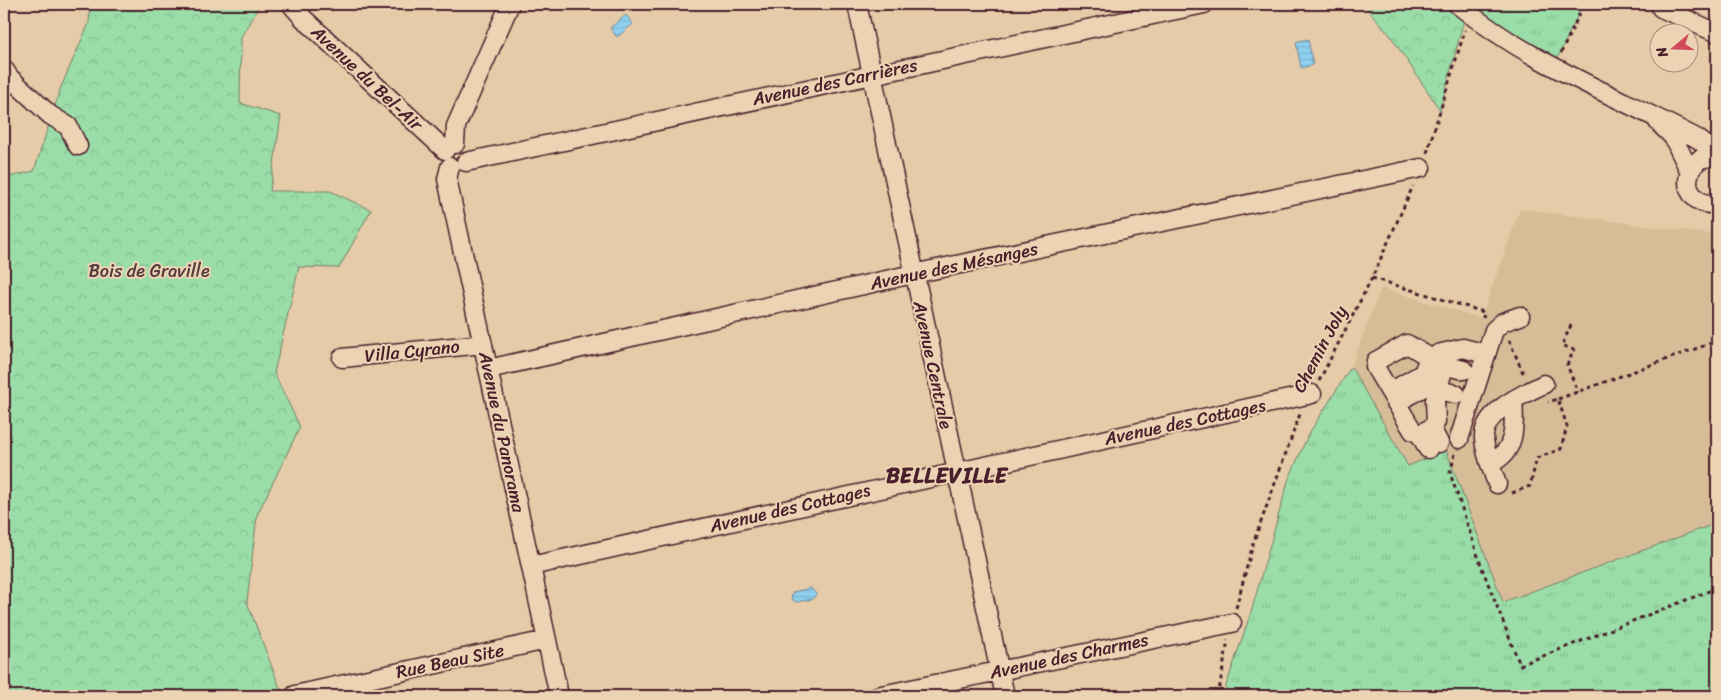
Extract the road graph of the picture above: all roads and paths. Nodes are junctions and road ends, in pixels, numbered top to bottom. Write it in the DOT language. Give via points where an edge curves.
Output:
graph roads {
  1 [pos="291,4"];
  2 [pos="510,4"];
  3 [pos="857,4"];
  4 [pos="1204,4"];
  5 [pos="1457,4"];
  6 [pos="1584,4"];
  7 [pos="1660,8"];
  8 [pos="1466,27"];
  9 [pos="1717,33"];
  10 [pos="1559,56"];
  11 [pos="4,68"];
  12 [pos="871,74"];
  13 [pos="1649,113"];
  14 [pos="78,146"];
  15 [pos="1717,155"];
  16 [pos="454,156"];
  17 [pos="1421,168"];
  18 [pos="1689,170"];
  19 [pos="1717,204"];
  20 [pos="913,274"];
  21 [pos="1372,278"];
  22 [pos="1520,316"];
  23 [pos="1482,321"];
  24 [pos="1571,325"];
  25 [pos="1501,338"];
  26 [pos="1717,340"];
  27 [pos="483,344"];
  28 [pos="1486,354"];
  29 [pos="1429,357"];
  30 [pos="342,358"];
  31 [pos="488,369"];
  32 [pos="1443,371"];
  33 [pos="1537,388"];
  34 [pos="1578,392"];
  35 [pos="1312,394"];
  36 [pos="1393,398"];
  37 [pos="1558,399"];
  38 [pos="1513,400"];
  39 [pos="1466,415"];
  40 [pos="1431,433"];
  41 [pos="1459,439"];
  42 [pos="1490,463"];
  43 [pos="957,471"];
  44 [pos="1503,489"];
  45 [pos="531,566"];
  46 [pos="1717,588"];
  47 [pos="1232,623"];
  48 [pos="546,640"];
  49 [pos="1000,670"];
  50 [pos="295,695"];
  51 [pos="559,696"];
  52 [pos="877,696"];
  53 [pos="1005,696"];
  54 [pos="1218,696"];
  1 -- 16 [label="street, Avenue du Bel-Air"];
  2 -- 16 [label="street, Avenue du Panorama" via="456,126"];
  3 -- 12 [label="street, Avenue Centrale"];
  4 -- 12 [label="street, Avenue des Carrières"];
  5 -- 13 [label="street" via="1524,51"];
  6 -- 10 [label="path"];
  7 -- 9 [label="street"];
  8 -- 17 [label="path, Chemin Joly"];
  11 -- 14 [label="street" via="9,77 68,126"];
  12 -- 16 [label="street, Avenue des Carrières"];
  12 -- 20 [label="street, Avenue Centrale"];
  13 -- 15 [label="street" via="1698,139"];
  13 -- 18 [label="street" via="1673,137"];
  15 -- 18 [label="street" via="1700,158"];
  16 -- 27 [label="street, Avenue du Panorama" via="447,179"];
  17 -- 20 [label="street, Avenue des Mésanges"];
  17 -- 21 [label="path, Chemin Joly"];
  18 -- 19 [label="street" via="1688,185 1695,198"];
  20 -- 31 [label="street, Avenue des Mésanges"];
  20 -- 43 [label="street, Avenue Centrale"];
  21 -- 23 [label="path" via="1484,312"];
  21 -- 35 [label="path, Chemin Joly"];
  22 -- 28 [label="street" via="1503,322 1494,330"];
  24 -- 34 [label="path" via="1562,345 1574,350 1567,365"];
  25 -- 33 [label="path" via="1509,339"];
  26 -- 34 [label="path"];
  27 -- 30 [label="street, Villa Cyrano"];
  27 -- 31 [label="street, Avenue du Panorama"];
  28 -- 32 [label="street" via="1464,348"];
  28 -- 39 [label="street"];
  29 -- 32 [label="street"];
  29 -- 36 [label="street" via="1423,373"];
  29 -- 36 [label="street" via="1412,354 1378,373"];
  31 -- 45 [label="street, Avenue du Panorama"];
  32 -- 32 [label="street" via="1460,382"];
  32 -- 40 [label="street"];
  33 -- 37 [label="path" via="1536,406"];
  33 -- 38 [label="street"];
  34 -- 37 [label="path"];
  35 -- 43 [label="street, Avenue des Cottages"];
  35 -- 47 [label="path, Chemin Joly" via="1299,415 1253,544"];
  36 -- 40 [label="street" via="1413,431"];
  37 -- 44 [label="path" via="1567,426 1561,449 1538,458 1530,486"];
  38 -- 42 [label="street" via="1514,428 1507,453"];
  38 -- 42 [label="street" via="1488,420 1484,436"];
  39 -- 40 [label="street" via="1445,408"];
  39 -- 41 [label="street"];
  41 -- 46 [label="path" via="1450,473 1520,665"];
  42 -- 44 [label="street"];
  43 -- 45 [label="street, Avenue des Cottages"];
  43 -- 49 [label="street, Avenue Centrale"];
  45 -- 48 [label="street, Avenue du Panorama"];
  47 -- 49 [label="street, Avenue des Charmes"];
  47 -- 54 [label="path, Chemin Joly"];
  48 -- 50 [label="street, Rue Beau Site"];
  48 -- 51 [label="street, Avenue du Panorama"];
  49 -- 52 [label="street, Avenue des Charmes"];
  49 -- 53 [label="street, Avenue Centrale"];
}
